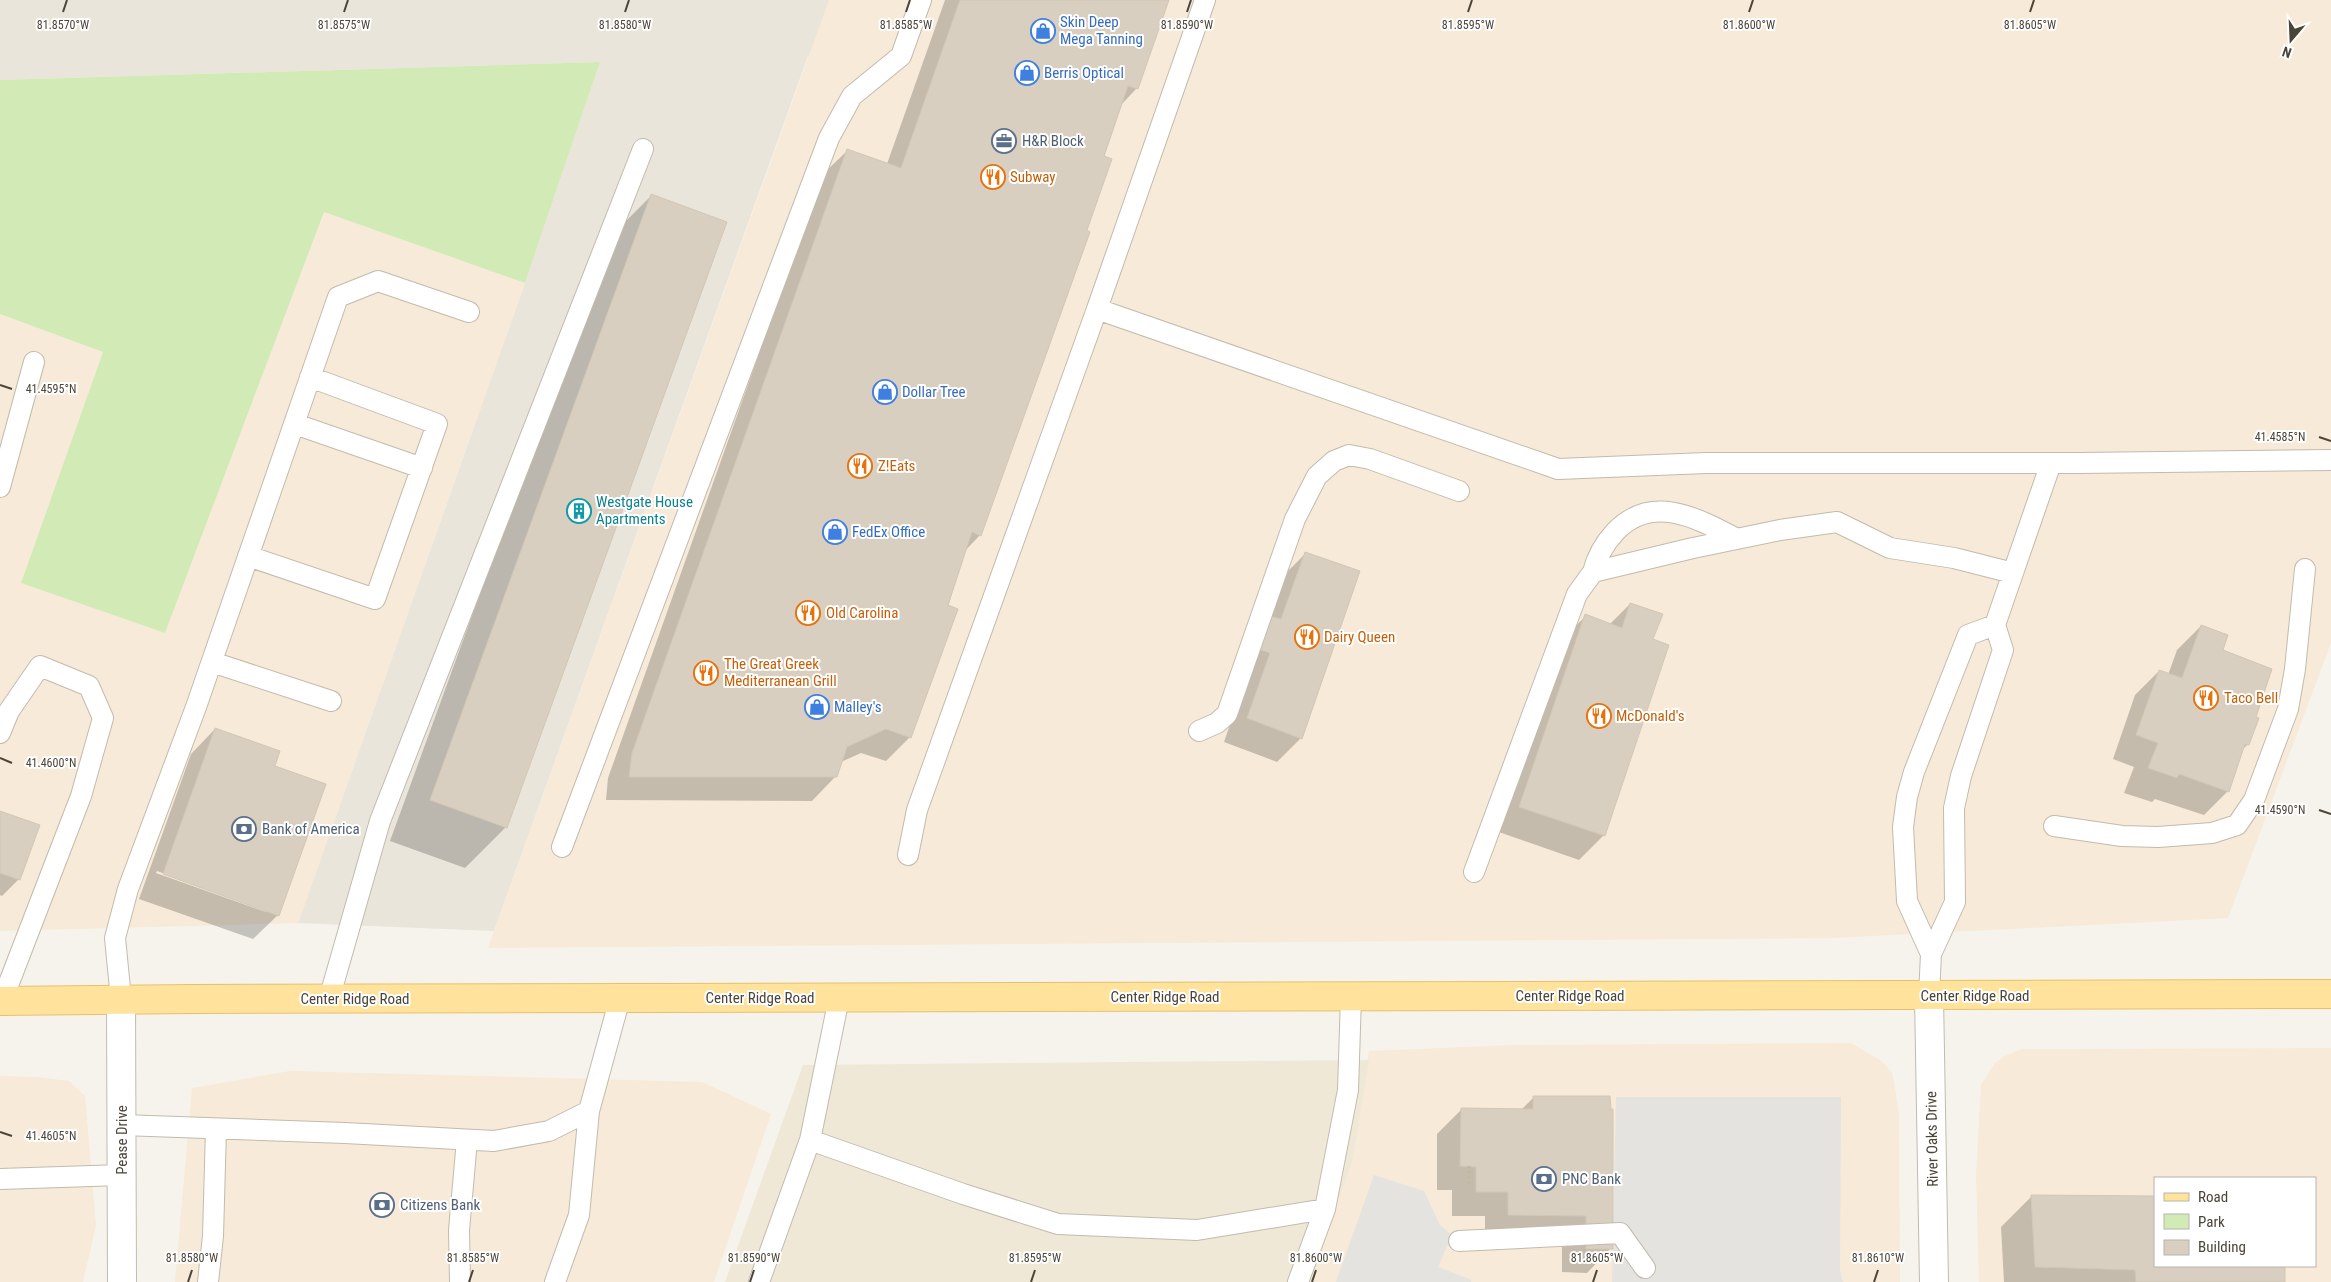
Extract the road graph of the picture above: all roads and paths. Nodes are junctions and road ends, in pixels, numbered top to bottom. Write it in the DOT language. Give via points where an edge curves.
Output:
graph roads {
  1 [pos="921,0"];
  2 [pos="1205,0"];
  3 [pos="643,149"];
  4 [pos="1097,309"];
  5 [pos="469,312"];
  6 [pos="34,362"];
  7 [pos="310,378"];
  8 [pos="295,424"];
  9 [pos="2331,460"];
  10 [pos="2051,463"];
  11 [pos="422,468"];
  12 [pos="0,487"];
  13 [pos="1459,491"];
  14 [pos="1737,539"];
  15 [pos="248,556"];
  16 [pos="2304,569"];
  17 [pos="1593,572"];
  18 [pos="2013,573"];
  19 [pos="1995,625"];
  20 [pos="212,662"];
  21 [pos="331,701"];
  22 [pos="1199,731"];
  23 [pos="0,733"];
  24 [pos="2054,826"];
  25 [pos="562,847"];
  26 [pos="908,855"];
  27 [pos="1474,872"];
  28 [pos="1931,954"];
  29 [pos="2331,994"];
  30 [pos="1930,996"];
  31 [pos="1351,997"];
  32 [pos="620,998"];
  33 [pos="839,998"];
  34 [pos="121,999"];
  35 [pos="329,999"];
  36 [pos="1,1001"];
  37 [pos="589,1111"];
  38 [pos="122,1125"];
  39 [pos="216,1129"];
  40 [pos="467,1140"];
  41 [pos="810,1140"];
  42 [pos="1469,1166"];
  43 [pos="122,1175"];
  44 [pos="0,1179"];
  45 [pos="1469,1184"];
  46 [pos="1325,1209"];
  47 [pos="1459,1240"];
  48 [pos="1645,1268"];
  49 [pos="122,1282"];
  50 [pos="208,1282"];
  51 [pos="460,1282"];
  52 [pos="555,1282"];
  53 [pos="759,1282"];
  54 [pos="1298,1282"];
  55 [pos="1934,1282"];
  1 -- 25 [label="lane" via="901,56 852,96 829,138"];
  2 -- 4 [label="lane"];
  3 -- 35 [label="lane" via="380,821"];
  4 -- 10 [label="lane" via="1558,470 1706,463"];
  4 -- 26 [label="lane" via="917,810"];
  5 -- 7 [label="lane" via="378,280 338,297"];
  6 -- 12 [label="lane"];
  7 -- 8 [label="lane"];
  7 -- 11 [label="lane" via="437,424"];
  8 -- 11 [label="lane"];
  8 -- 15 [label="lane"];
  9 -- 10 [label="lane"];
  10 -- 18 [label="lane"];
  11 -- 15 [label="lane" via="375,598"];
  13 -- 22 [label="lane" via="1370,459 1349,454 1334,460 1317,476 1295,520 1227,714"];
  14 -- 17 [label="lane"];
  14 -- 17 [label="lane" via="1676,512 1655,511 1636,516 1622,525 1604,544"];
  14 -- 18 [label="lane" via="1837,522 1890,548 1954,558"];
  15 -- 20 [label="lane"];
  16 -- 24 [label="lane" via="2288,709 2254,800 2237,825 2212,833 2158,837 2122,836"];
  17 -- 27 [label="lane" via="1577,594"];
  18 -- 19 [label="lane"];
  19 -- 28 [label="lane" via="2003,650 1961,776 1954,808 1956,902"];
  19 -- 28 [label="lane" via="1968,635 1907,797 1903,827 1907,901"];
  20 -- 21 [label="lane"];
  20 -- 34 [label="lane" via="128,889 115,938"];
  23 -- 36 [label="lane" via="9,711 40,666 89,686 104,718 80,796"];
  28 -- 30 [label="lane"];
  29 -- 30 [label="main road, Center Ridge Road"];
  30 -- 31 [label="main road, Center Ridge Road"];
  30 -- 55 [label="street, River Oaks Drive"];
  31 -- 33 [label="main road, Center Ridge Road"];
  31 -- 46 [label="lane" via="1348,1090"];
  32 -- 33 [label="main road, Center Ridge Road"];
  32 -- 35 [label="main road, Center Ridge Road"];
  32 -- 37 [label="lane"];
  33 -- 41 [label="lane"];
  34 -- 35 [label="main road, Center Ridge Road"];
  34 -- 36 [label="main road, Center Ridge Road"];
  34 -- 38 [label="street, Pease Drive"];
  37 -- 40 [label="lane" via="549,1130 494,1141"];
  37 -- 52 [label="lane" via="579,1216"];
  38 -- 39 [label="lane"];
  38 -- 43 [label="street, Pease Drive"];
  39 -- 40 [label="lane"];
  39 -- 50 [label="lane" via="213,1236"];
  40 -- 51 [label="lane" via="459,1230"];
  41 -- 46 [label="lane" via="1058,1224 1197,1230"];
  41 -- 53 [label="lane"];
  42 -- 45 [label="path"];
  43 -- 44 [label="lane"];
  43 -- 49 [label="street, Pease Drive"];
  46 -- 54 [label="lane"];
  47 -- 48 [label="lane" via="1620,1233"];
}
